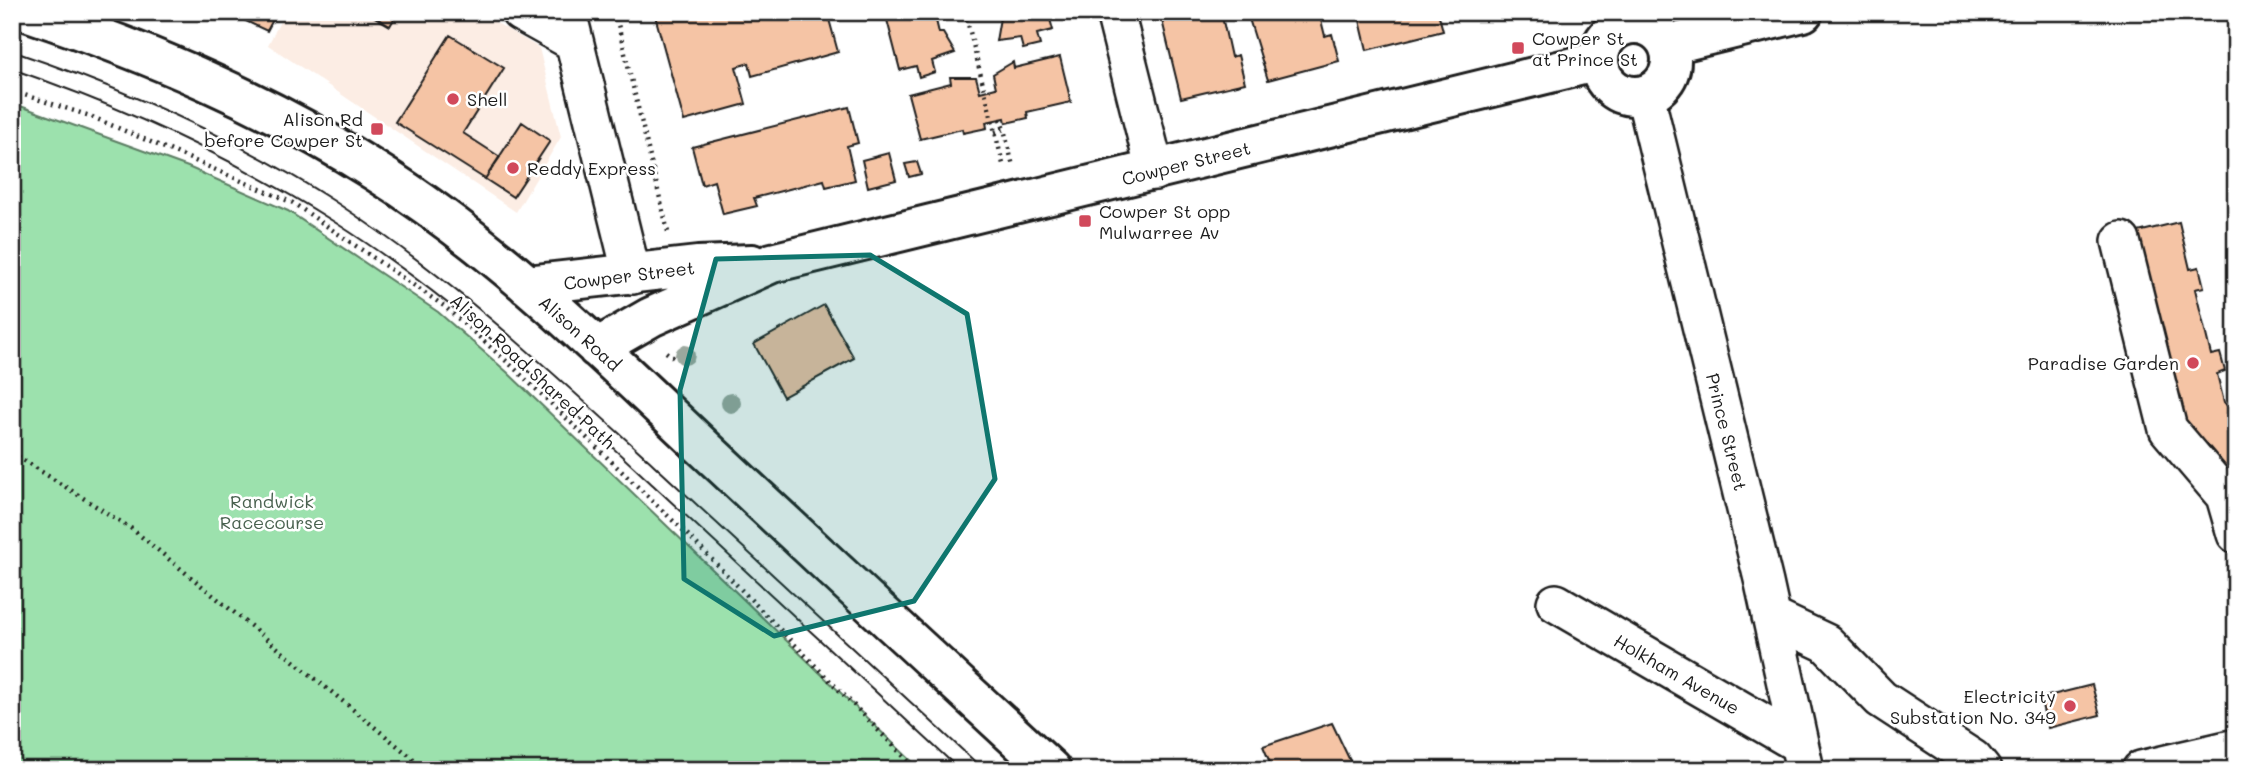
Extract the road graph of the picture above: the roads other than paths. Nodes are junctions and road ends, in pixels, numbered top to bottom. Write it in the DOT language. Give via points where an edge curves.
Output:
graph roads {
  1 [pos="29,12"];
  2 [pos="520,12"];
  3 [pos="1115,12"];
  4 [pos="1803,12"];
  5 [pos="1627,18"];
  6 [pos="570,27"];
  7 [pos="1668,45"];
  8 [pos="1599,61"];
  9 [pos="1646,95"];
  10 [pos="1155,171"];
  11 [pos="2121,241"];
  12 [pos="772,263"];
  13 [pos="632,275"];
  14 [pos="527,285"];
  15 [pos="597,348"];
  16 [pos="2236,534"];
  17 [pos="1556,603"];
  18 [pos="1771,617"];
  19 [pos="2236,748"];
  20 [pos="1802,757"];
  21 [pos="1051,770"];
  22 [pos="1982,770"];
  23 [pos="2141,770"];
  1 -- 14 [label="main road, Alison Road" via="195,74 297,125 375,170"];
  2 -- 6 [label="street"];
  3 -- 10 [label="street"];
  4 -- 7 [label="main road"];
  5 -- 7 [label="main road" via="1652,28"];
  5 -- 8 [label="main road" via="1604,42"];
  6 -- 13 [label="street"];
  7 -- 9 [label="main road" via="1671,69 1666,81"];
  8 -- 9 [label="main road" via="1614,89 1623,95"];
  8 -- 10 [label="main road, Cowper Street"];
  9 -- 18 [label="street, Prince Street"];
  10 -- 12 [label="main road, Cowper Street"];
  11 -- 16 [label="street" via="2168,429 2225,496"];
  12 -- 13 [label="main road, Cowper Street"];
  12 -- 15 [label="main road, Cowper Street" via="651,317"];
  13 -- 14 [label="main road, Cowper Street"];
  14 -- 15 [label="main road, Alison Road"];
  15 -- 21 [label="main road, Alison Road"];
  17 -- 20 [label="street, Holkham Avenue"];
  18 -- 20 [label="street, Prince Street"];
  18 -- 22 [label="street" via="1826,643 1873,693 1973,759"];
  19 -- 23 [label="street"];
}
